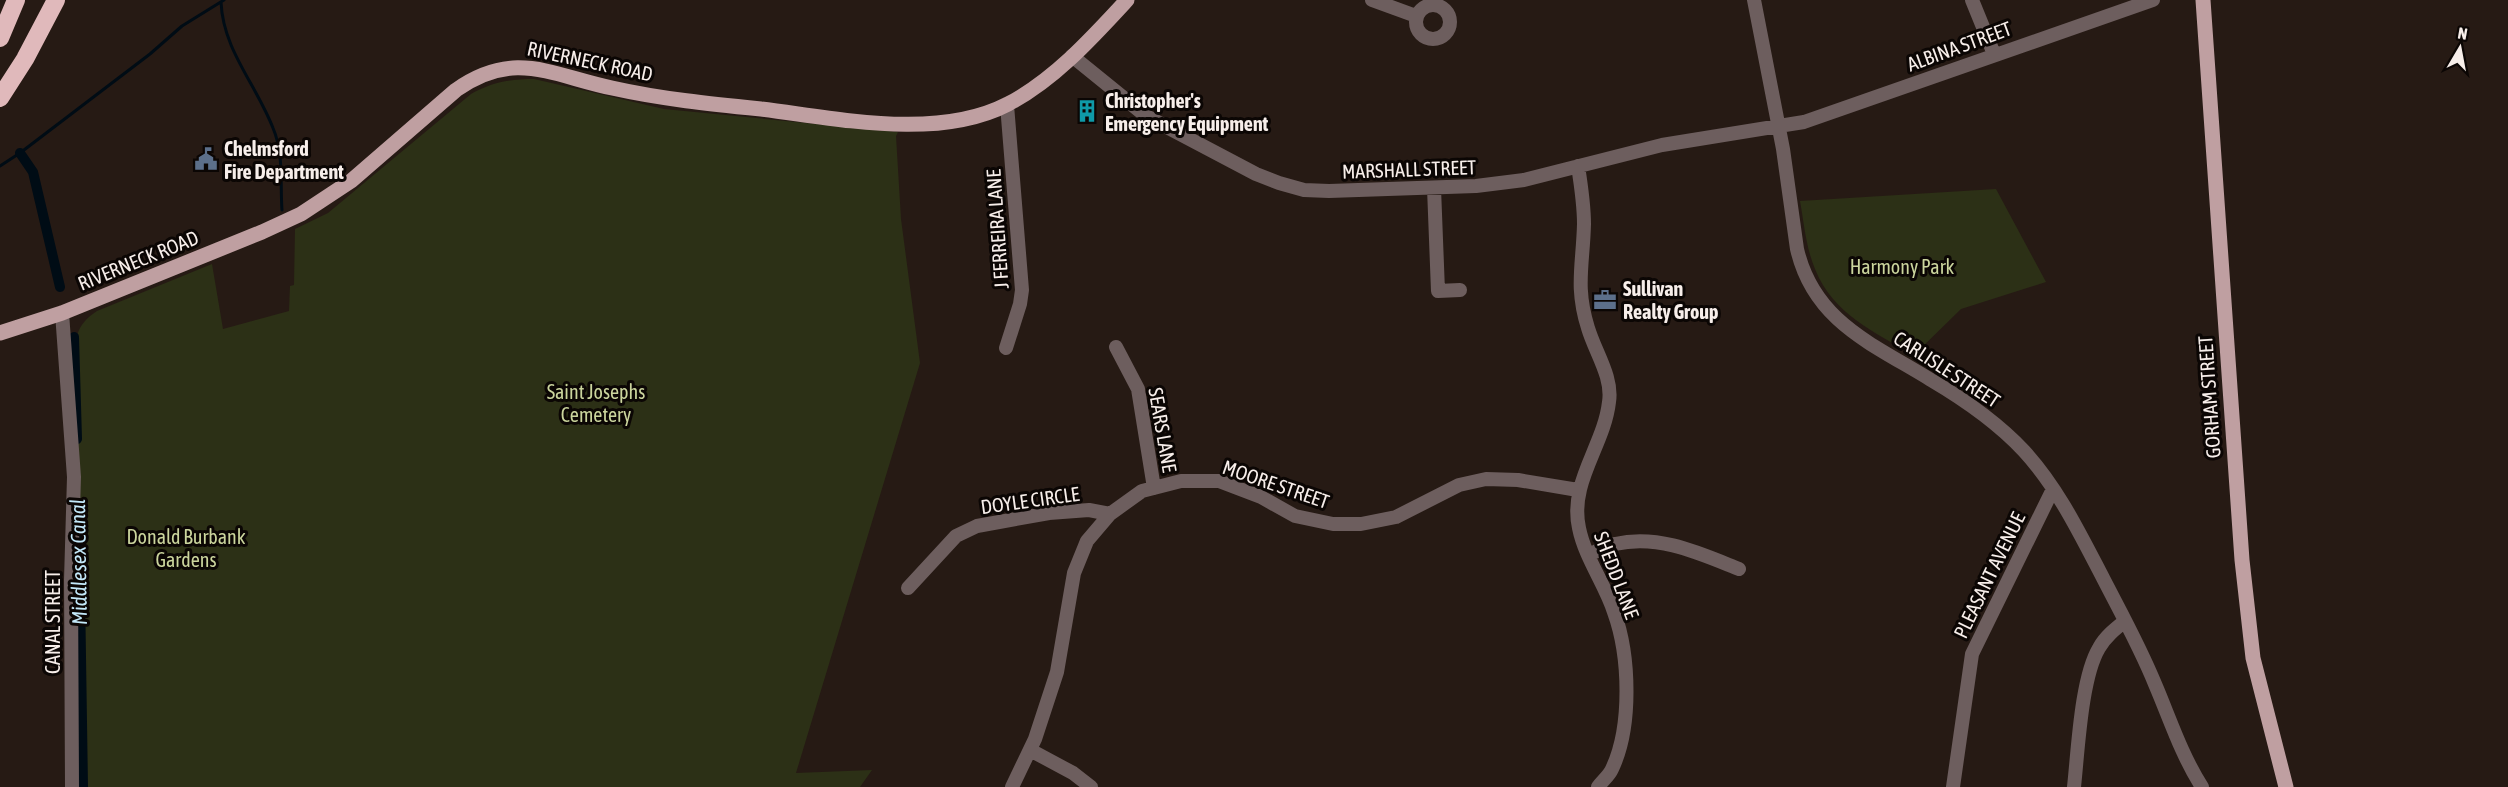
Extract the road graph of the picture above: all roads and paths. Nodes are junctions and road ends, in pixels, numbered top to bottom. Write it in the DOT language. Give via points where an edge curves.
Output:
graph roads {
  1 [pos="16,0"];
  2 [pos="56,0"];
  3 [pos="1127,0"];
  4 [pos="1372,0"];
  5 [pos="1754,0"];
  6 [pos="1972,0"];
  7 [pos="2153,0"];
  8 [pos="2203,0"];
  9 [pos="1416,16"];
  10 [pos="0,38"];
  11 [pos="1994,54"];
  12 [pos="1072,56"];
  13 [pos="0,99"];
  14 [pos="1007,105"];
  15 [pos="1779,126"];
  16 [pos="1578,166"];
  17 [pos="1434,188"];
  18 [pos="1460,290"];
  19 [pos="62,314"];
  20 [pos="0,333"];
  21 [pos="1116,347"];
  22 [pos="1006,348"];
  23 [pos="1154,488"];
  24 [pos="2053,489"];
  25 [pos="1578,490"];
  26 [pos="1110,514"];
  27 [pos="1589,555"];
  28 [pos="1739,569"];
  29 [pos="908,588"];
  30 [pos="2125,621"];
  31 [pos="1030,750"];
  32 [pos="72,787"];
  33 [pos="1012,787"];
  34 [pos="1091,787"];
  35 [pos="1598,787"];
  36 [pos="1953,787"];
  37 [pos="2074,787"];
  38 [pos="2202,787"];
  39 [pos="2286,787"];
  1 -- 10 [label="highway"];
  2 -- 13 [label="highway"];
  3 -- 12 [label="main road, RIVERNECK ROAD"];
  4 -- 9 [label="street"];
  5 -- 15 [label="street, CARLISLE STREET"];
  6 -- 11 [label="street"];
  7 -- 11 [label="street, ALBINA STREET"];
  8 -- 39 [label="main road, GORHAM STREET" via="2242,560 2253,658"];
  11 -- 15 [label="street, ALBINA STREET" via="1826,114"];
  12 -- 14 [label="main road, RIVERNECK ROAD" via="1038,86"];
  12 -- 17 [label="street, MARSHALL STREET" via="1146,116 1267,179 1323,191"];
  14 -- 19 [label="main road, RIVERNECK ROAD" via="958,120 917,124 875,122 686,101 541,70 498,69 456,90 351,181 300,214"];
  14 -- 22 [label="street, J FERREIRA LANE" via="1022,290"];
  15 -- 16 [label="street, MARSHALL STREET" via="1671,143"];
  15 -- 24 [label="street, CARLISLE STREET" via="1797,249 1805,278 1820,302 1853,333 1983,413 2025,452"];
  16 -- 17 [label="street, MARSHALL STREET" via="1502,184"];
  16 -- 25 [label="street, SHEDD LANE" via="1584,224 1579,279 1582,304 1604,368 1610,399 1604,429"];
  17 -- 18 [label="street" via="1438,291"];
  19 -- 20 [label="main road, RIVERNECK ROAD"];
  19 -- 32 [label="street, CANAL STREET" via="74,477"];
  21 -- 23 [label="street, SEARS LANE" via="1138,389"];
  23 -- 25 [label="street, MOORE STREET" via="1181,481 1220,482 1261,497 1295,516 1333,524 1361,524 1396,517 1459,485 1486,479"];
  23 -- 26 [label="street, MOORE STREET" via="1142,491"];
  24 -- 30 [label="street, CARLISLE STREET"];
  24 -- 36 [label="street, PLEASANT AVENUE" via="1972,654"];
  25 -- 27 [label="street, SHEDD LANE" via="1578,528"];
  26 -- 29 [label="street, DOYLE CIRCLE" via="1089,510 1048,513 977,526 956,536"];
  26 -- 31 [label="street, MOORE STREET" via="1087,542 1074,573 1057,672"];
  27 -- 28 [label="street" via="1614,544 1651,541 1686,548"];
  27 -- 35 [label="street, SHEDD LANE" via="1615,613 1624,658 1626,696 1622,736 1611,770"];
  30 -- 37 [label="street" via="2105,640 2092,665"];
  30 -- 38 [label="street, CARLISLE STREET" via="2152,675 2180,747"];
  31 -- 33 [label="street, MOORE STREET"];
  31 -- 34 [label="street"];
}
